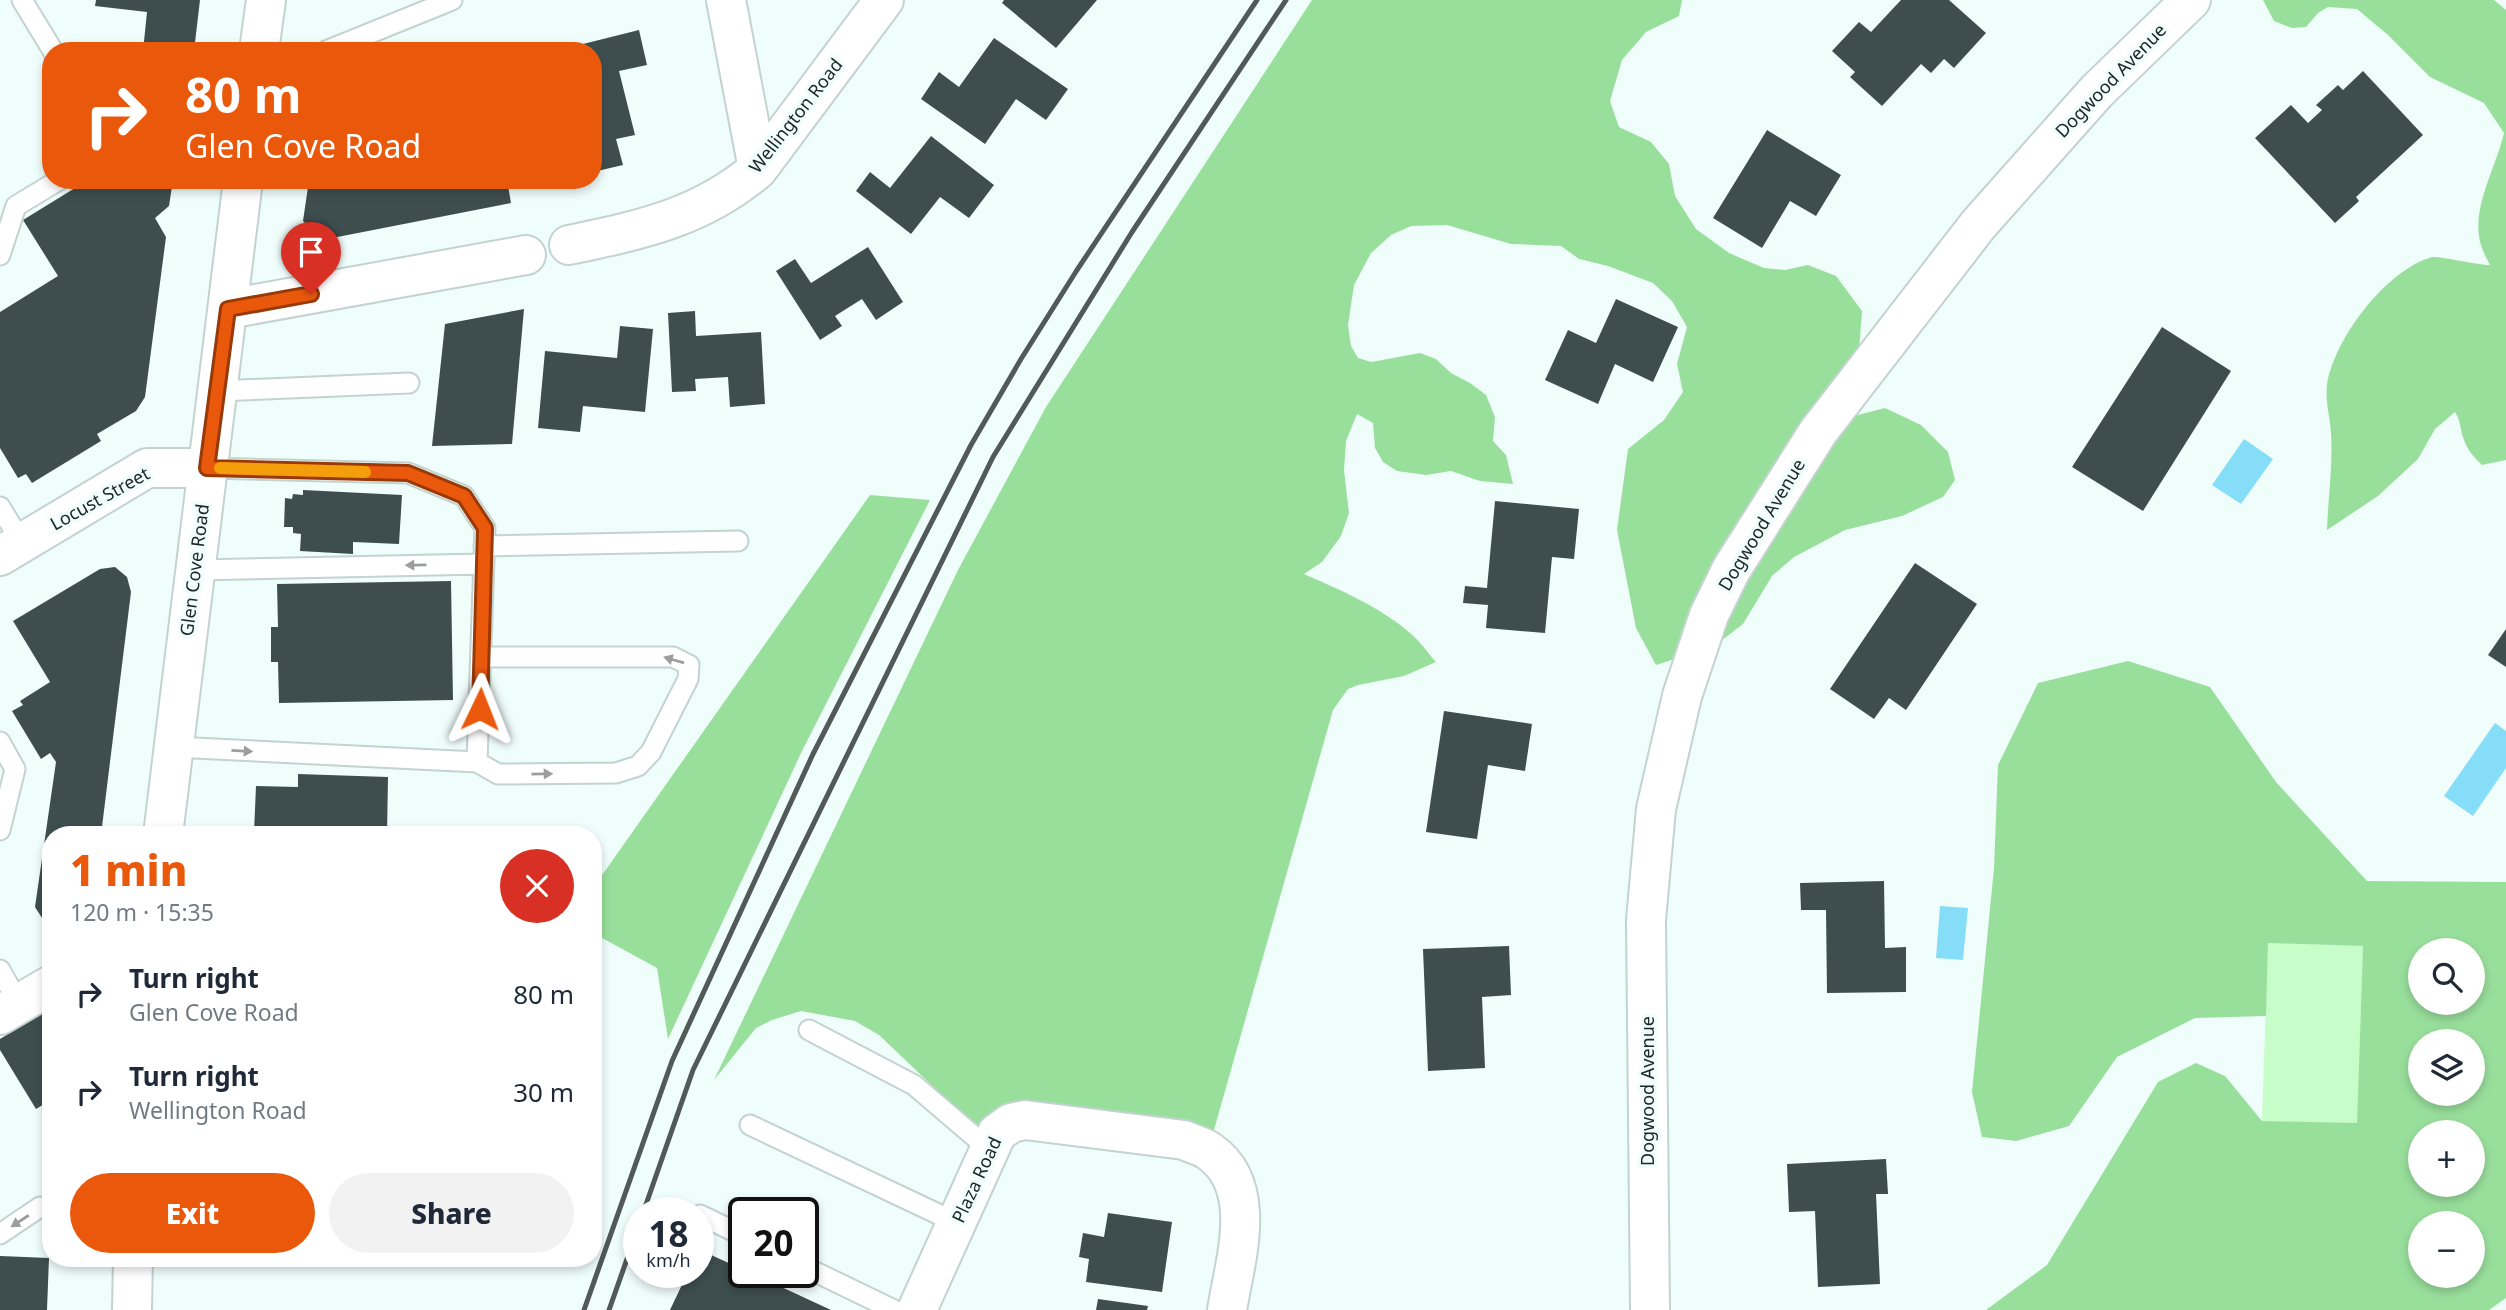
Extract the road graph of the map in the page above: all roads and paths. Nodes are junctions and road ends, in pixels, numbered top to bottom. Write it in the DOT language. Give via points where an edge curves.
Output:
graph roads {
  1 [pos="22,0"];
  2 [pos="266,0"];
  3 [pos="452,0"];
  4 [pos="726,0"];
  5 [pos="884,0"];
  6 [pos="2192,0"];
  7 [pos="48,42"];
  8 [pos="260,42"];
  9 [pos="348,42"];
  10 [pos="758,169"];
  11 [pos="44,189"];
  12 [pos="242,189"];
  13 [pos="569,246"];
  14 [pos="0,255"];
  15 [pos="526,255"];
  16 [pos="228,309"];
  17 [pos="409,383"];
  18 [pos="217,391"];
  19 [pos="207,468"];
  20 [pos="0,508"];
  21 [pos="738,541"];
  22 [pos="11,550"];
  23 [pos="484,555"];
  24 [pos="195,570"];
  25 [pos="482,657"];
  26 [pos="0,742"];
  27 [pos="174,747"];
  28 [pos="477,762"];
  29 [pos="164,826"];
  30 [pos="0,830"];
  31 [pos="0,970"];
  32 [pos="23,1001"];
  33 [pos="809,1030"];
  34 [pos="750,1125"];
  35 [pos="990,1150"];
  36 [pos="40,1208"];
  37 [pos="957,1223"];
  38 [pos="0,1234"];
  39 [pos="133,1267"];
  40 [pos="819,1274"];
  41 [pos="132,1310"];
  42 [pos="894,1310"];
  43 [pos="917,1310"];
  44 [pos="1227,1310"];
  45 [pos="1650,1310"];
  1 -- 7 [label="lane"];
  2 -- 8 [label="street"];
  3 -- 9 [label="lane"];
  4 -- 10 [label="street"];
  5 -- 10 [label="street, Wellington Road"];
  6 -- 45 [label="street, Dogwood Avenue" via="2097,91 1978,225 1818,432 1731,570 1709,615 1682,696 1656,809 1646,920"];
  10 -- 13 [label="street, Wellington Road" via="736,189 674,220"];
  11 -- 14 [label="lane" via="16,206"];
  12 -- 16 [label="street, Glen Cove Road"];
  15 -- 16 [label="street"];
  16 -- 18 [label="street, Glen Cove Road"];
  17 -- 18 [label="lane"];
  18 -- 19 [label="street, Glen Cove Road"];
  19 -- 22 [label="street, Locust Street" via="147,468"];
  19 -- 23 [label="lane" via="408,473 464,496 485,528"];
  19 -- 24 [label="street, Glen Cove Road"];
  20 -- 22 [label="lane"];
  21 -- 23 [label="lane"];
  23 -- 24 [label="lane, one-way"];
  23 -- 25 [label="lane"];
  24 -- 27 [label="street, Glen Cove Road"];
  25 -- 28 [label="lane"];
  28 -- 25 [label="lane, one-way" via="498,774 616,773 638,766 651,752 688,679 689,665 673,657"];
  26 -- 30 [label="lane" via="15,769"];
  27 -- 28 [label="lane, one-way"];
  27 -- 29 [label="street, Glen Cove Road"];
  31 -- 32 [label="lane"];
  33 -- 35 [label="lane" via="914,1085"];
  34 -- 37 [label="lane"];
  35 -- 37 [label="street, Plaza Road"];
  35 -- 44 [label="street, Plaza Road" via="997,1133 1025,1120 1184,1140 1208,1151 1227,1168 1239,1194 1240,1226"];
  36 -- 38 [label="lane, one-way"];
  37 -- 43 [label="street, Plaza Road"];
  39 -- 41 [label="street"];
  40 -- 42 [label="lane"];
}
